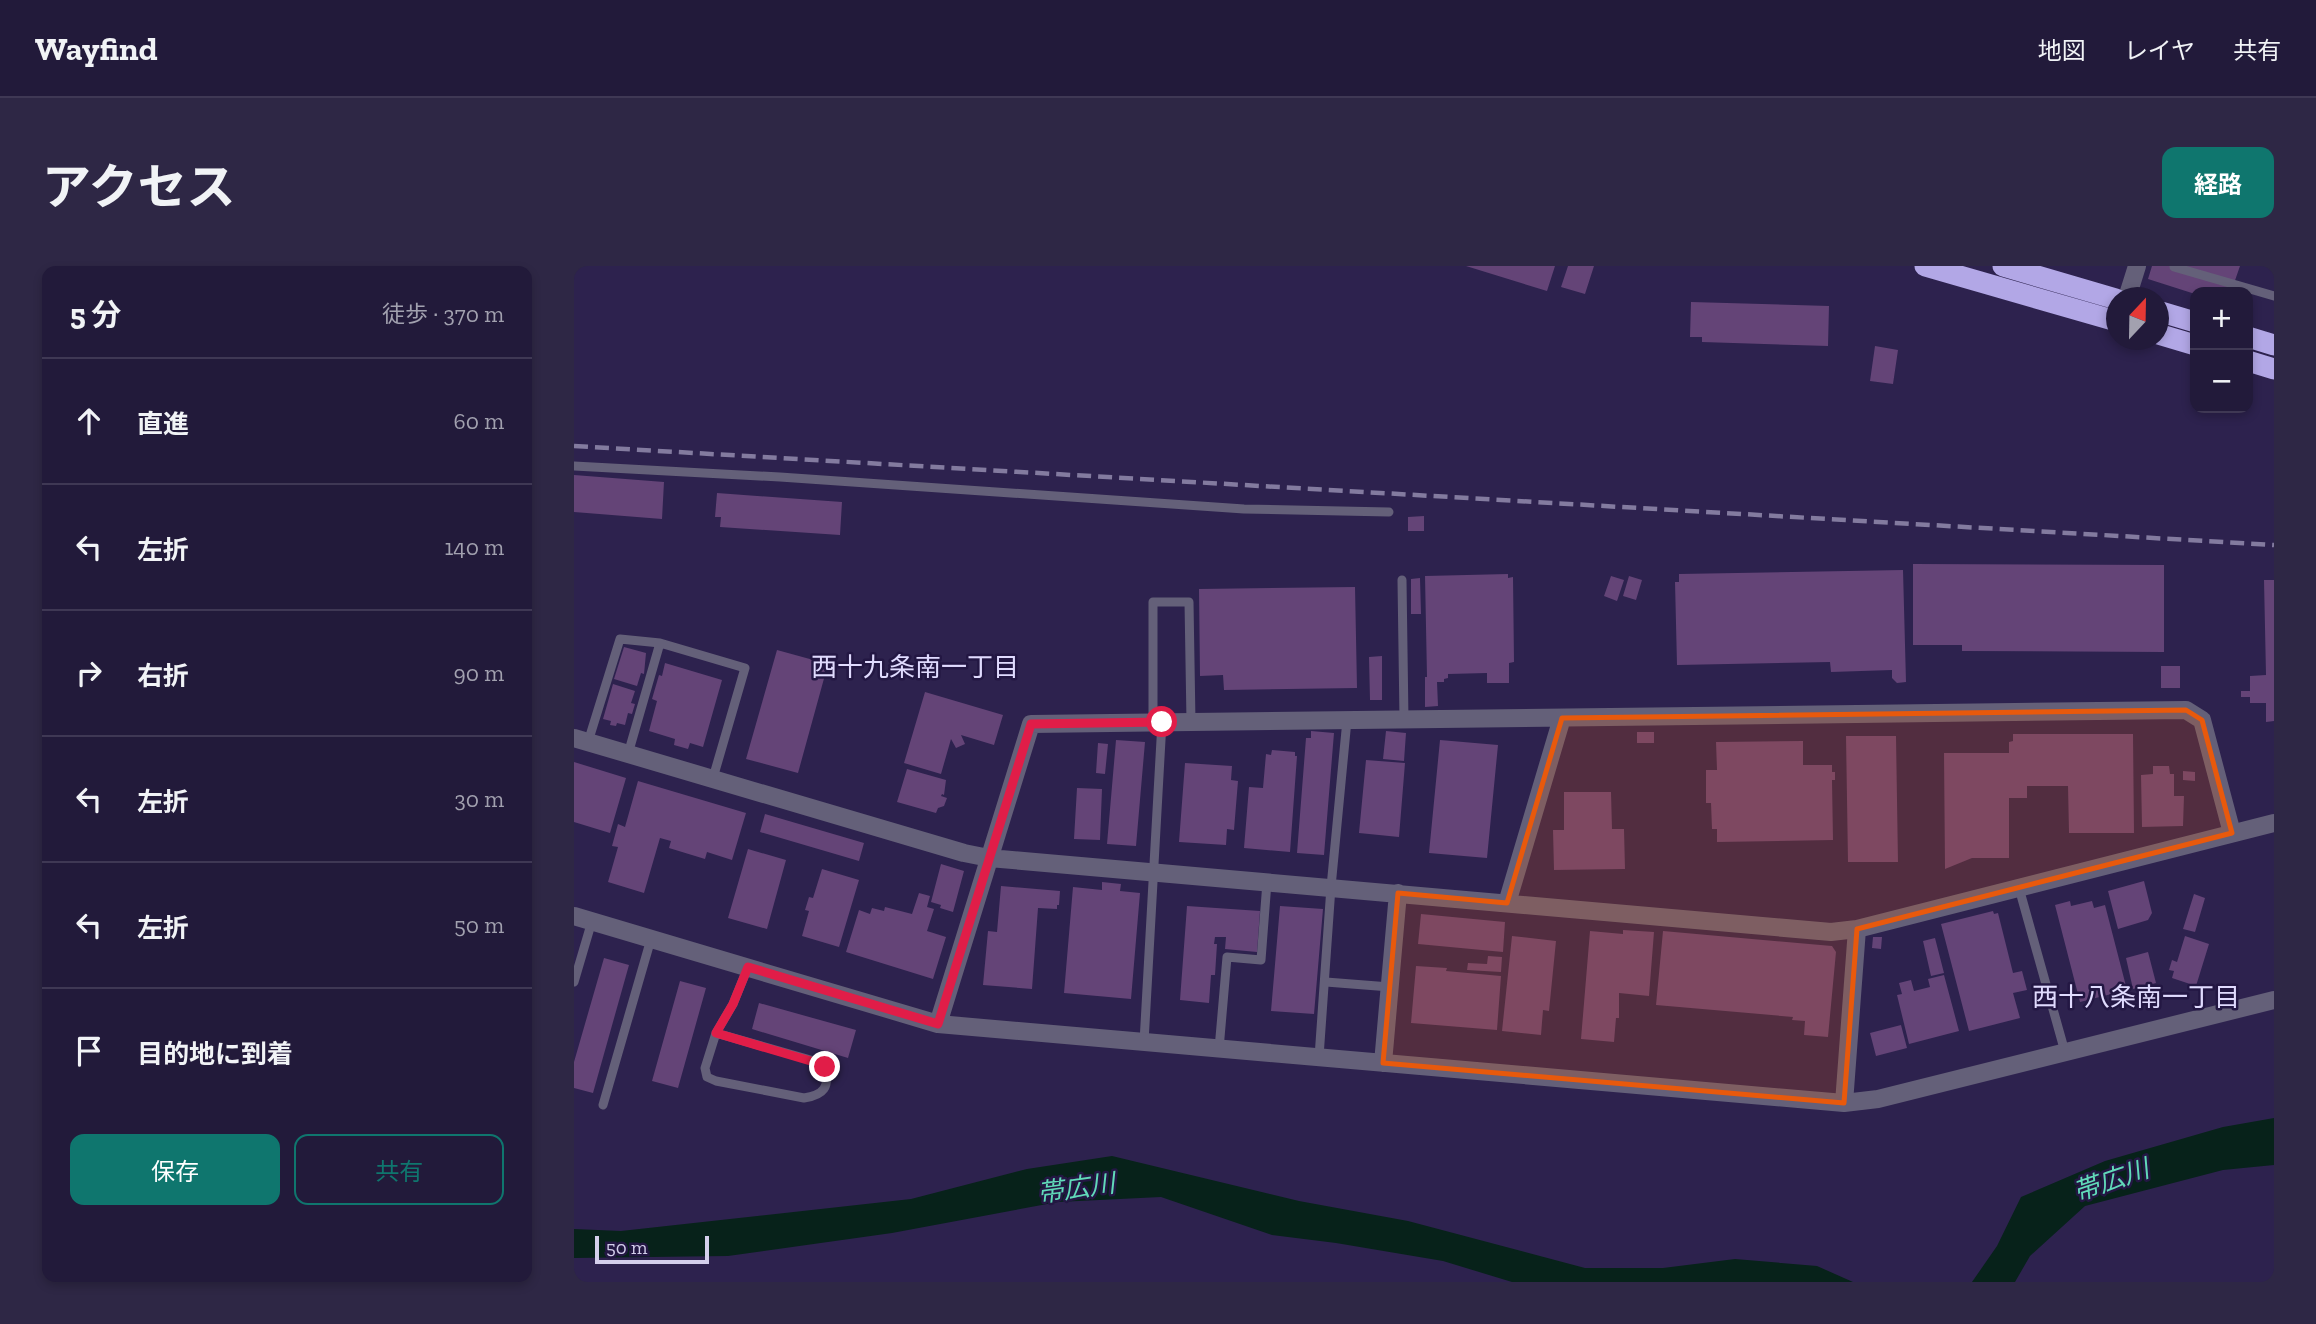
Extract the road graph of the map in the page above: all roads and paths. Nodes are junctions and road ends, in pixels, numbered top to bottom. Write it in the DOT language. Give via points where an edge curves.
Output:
graph roads {
  1 [pos="1925,266"];
  2 [pos="2003,266"];
  3 [pos="2137,266"];
  4 [pos="2174,267"];
  5 [pos="2130,287"];
  6 [pos="2106,296"];
  7 [pos="2274,296"];
  8 [pos="2169,314"];
  9 [pos="2106,318"];
  10 [pos="2190,321"];
  11 [pos="2169,337"];
  12 [pos="2253,339"];
  13 [pos="2190,344"];
  14 [pos="2274,345"];
  15 [pos="2253,363"];
  16 [pos="2274,369"];
  17 [pos="574,466"];
  18 [pos="1389,513"];
  19 [pos="1402,580"];
  20 [pos="660,643"];
  21 [pos="1562,718"];
  22 [pos="1347,720"];
  23 [pos="1404,720"];
  24 [pos="1158,722"];
  25 [pos="1191,722"];
  26 [pos="581,740"];
  27 [pos="628,754"];
  28 [pos="713,778"];
  29 [pos="2274,822"];
  30 [pos="2232,833"];
  31 [pos="989,858"];
  32 [pos="1153,871"];
  33 [pos="1267,882"];
  34 [pos="1331,887"];
  35 [pos="2019,888"];
  36 [pos="1398,893"];
  37 [pos="1507,903"];
  38 [pos="574,916"];
  39 [pos="592,921"];
  40 [pos="1857,929"];
  41 [pos="651,939"];
  42 [pos="748,967"];
  43 [pos="574,982"];
  44 [pos="1326,982"];
  45 [pos="1390,987"];
  46 [pos="2274,1000"];
  47 [pos="938,1024"];
  48 [pos="716,1033"];
  49 [pos="1144,1042"];
  50 [pos="1219,1049"];
  51 [pos="2065,1052"];
  52 [pos="1319,1057"];
  53 [pos="1383,1063"];
  54 [pos="1844,1103"];
  55 [pos="603,1105"];
  1 -- 9 [label="highway"];
  2 -- 6 [label="highway"];
  3 -- 5 [label="street"];
  4 -- 7 [label="lane"];
  8 -- 10 [label="highway"];
  11 -- 13 [label="highway"];
  12 -- 14 [label="highway"];
  15 -- 16 [label="highway"];
  17 -- 18 [label="lane" via="1244,509"];
  19 -- 23 [label="lane"];
  20 -- 26 [label="lane" via="620,639"];
  20 -- 27 [label="lane"];
  20 -- 28 [label="lane" via="745,668"];
  21 -- 23 [label="street"];
  21 -- 30 [label="street" via="2186,710 2202,720"];
  21 -- 37 [label="street"];
  22 -- 23 [label="street"];
  22 -- 25 [label="street"];
  22 -- 34 [label="lane"];
  24 -- 25 [label="street"];
  24 -- 25 [label="lane" via="1153,602 1189,602"];
  24 -- 31 [label="street" via="1031,724"];
  24 -- 32 [label="lane"];
  26 -- 27 [label="street"];
  27 -- 28 [label="street"];
  28 -- 31 [label="street"];
  29 -- 30 [label="street"];
  30 -- 35 [label="street"];
  31 -- 32 [label="street"];
  31 -- 47 [label="street"];
  32 -- 33 [label="street"];
  32 -- 49 [label="lane"];
  33 -- 34 [label="street"];
  33 -- 50 [label="lane" via="1261,960 1227,957"];
  34 -- 36 [label="street"];
  34 -- 44 [label="lane"];
  35 -- 40 [label="street"];
  35 -- 51 [label="lane"];
  36 -- 37 [label="street"];
  36 -- 45 [label="street"];
  37 -- 40 [label="street" via="1831,932"];
  38 -- 39 [label="street"];
  39 -- 41 [label="street"];
  39 -- 43 [label="lane"];
  40 -- 54 [label="street"];
  41 -- 42 [label="street"];
  41 -- 55 [label="lane"];
  42 -- 47 [label="street"];
  42 -- 48 [label="lane"];
  44 -- 45 [label="lane"];
  44 -- 52 [label="lane"];
  45 -- 53 [label="street"];
  46 -- 51 [label="street"];
  47 -- 49 [label="street"];
  48 -- 48 [label="lane" via="705,1068 707,1077 716,1082 804,1098 824,1090 825,1067"];
  49 -- 50 [label="street"];
  50 -- 52 [label="street"];
  51 -- 54 [label="street" via="1878,1099"];
  52 -- 53 [label="street"];
  53 -- 54 [label="street"];
}
